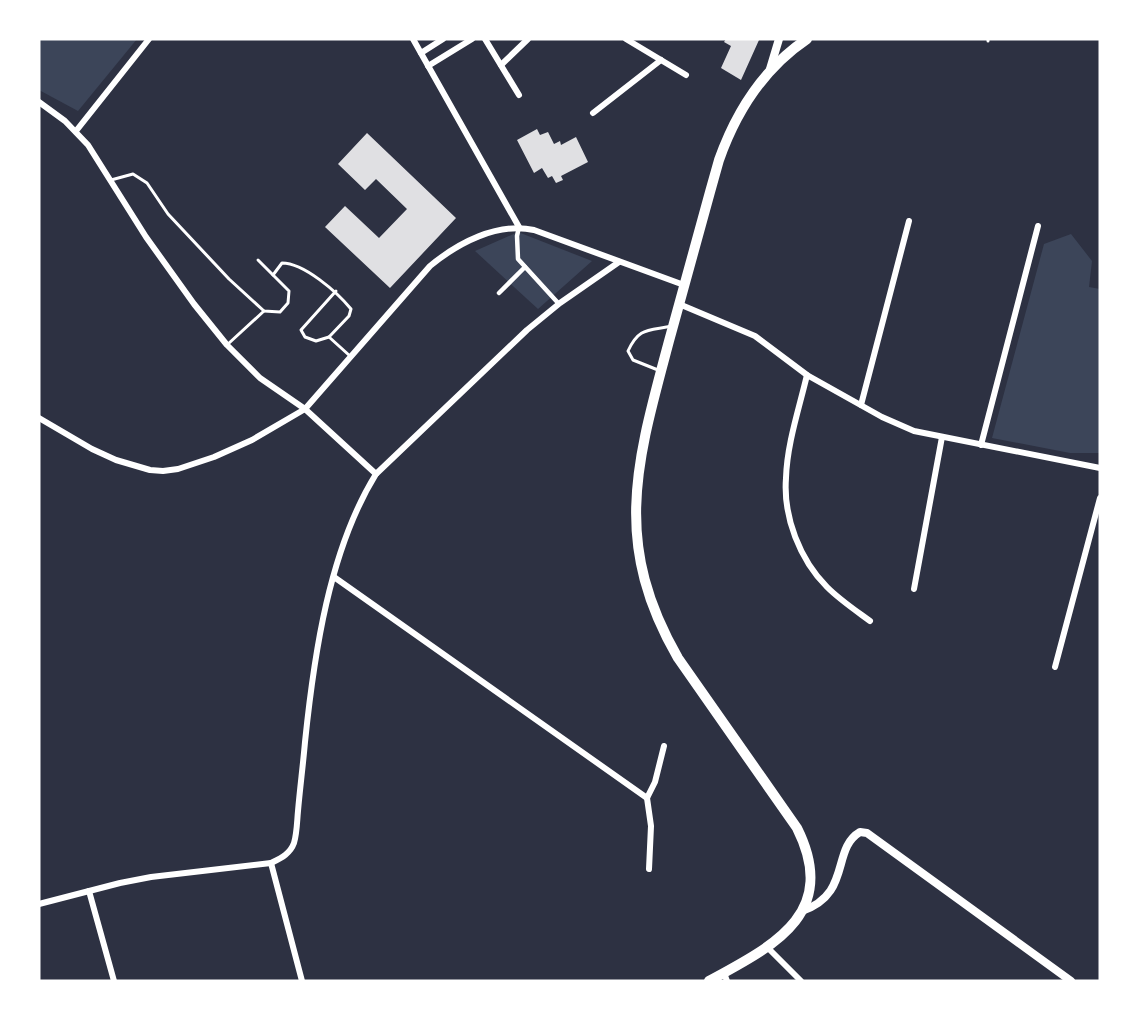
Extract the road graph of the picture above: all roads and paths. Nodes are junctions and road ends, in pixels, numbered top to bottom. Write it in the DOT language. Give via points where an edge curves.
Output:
graph roads {
  1 [pos="149,39"];
  2 [pos="413,39"];
  3 [pos="443,39"];
  4 [pos="472,39"];
  5 [pos="485,39"];
  6 [pos="528,39"];
  7 [pos="626,39"];
  8 [pos="779,39"];
  9 [pos="807,39"];
  10 [pos="421,53"];
  11 [pos="661,60"];
  12 [pos="501,65"];
  13 [pos="428,66"];
  14 [pos="769,73"];
  15 [pos="686,75"];
  16 [pos="519,95"];
  17 [pos="39,102"];
  18 [pos="592,113"];
  19 [pos="76,131"];
  20 [pos="109,180"];
  21 [pos="909,221"];
  22 [pos="519,226"];
  23 [pos="1038,226"];
  24 [pos="258,260"];
  25 [pos="619,262"];
  26 [pos="525,267"];
  27 [pos="273,275"];
  28 [pos="684,285"];
  29 [pos="336,291"];
  30 [pos="499,293"];
  31 [pos="559,304"];
  32 [pos="679,304"];
  33 [pos="264,311"];
  34 [pos="673,325"];
  35 [pos="329,337"];
  36 [pos="227,345"];
  37 [pos="351,357"];
  38 [pos="661,371"];
  39 [pos="807,375"];
  40 [pos="861,405"];
  41 [pos="305,409"];
  42 [pos="39,418"];
  43 [pos="942,437"];
  44 [pos="981,444"];
  45 [pos="1100,468"];
  46 [pos="376,474"];
  47 [pos="1100,498"];
  48 [pos="333,577"];
  49 [pos="914,589"];
  50 [pos="870,621"];
  51 [pos="1055,667"];
  52 [pos="663,746"];
  53 [pos="646,798"];
  54 [pos="271,863"];
  55 [pos="649,869"];
  56 [pos="89,891"];
  57 [pos="39,904"];
  58 [pos="802,911"];
  59 [pos="768,948"];
  60 [pos="726,977"];
  61 [pos="114,981"];
  62 [pos="302,981"];
  63 [pos="708,981"];
  64 [pos="801,981"];
  65 [pos="1071,981"];
  1 -- 19 [label="street"];
  2 -- 10 [label="street"];
  3 -- 10 [label="street"];
  4 -- 13 [label="street"];
  5 -- 12 [label="street"];
  6 -- 12 [label="street"];
  7 -- 11 [label="street"];
  8 -- 14 [label="street"];
  9 -- 14 [label="main road"];
  10 -- 13 [label="street"];
  11 -- 15 [label="street"];
  11 -- 18 [label="street"];
  12 -- 16 [label="street"];
  13 -- 22 [label="street"];
  14 -- 28 [label="main road" via="739,112 728,134"];
  17 -- 19 [label="street"];
  19 -- 20 [label="street"];
  20 -- 33 [label="lane" via="133,174 147,183 168,214"];
  20 -- 36 [label="street" via="170,271"];
  21 -- 40 [label="street"];
  22 -- 25 [label="street"];
  22 -- 26 [label="street" via="518,259"];
  22 -- 37 [label="street" via="463,243 446,253 430,266"];
  23 -- 44 [label="street"];
  24 -- 27 [label="lane"];
  25 -- 28 [label="street"];
  25 -- 31 [label="street"];
  26 -- 30 [label="street"];
  26 -- 31 [label="street"];
  27 -- 29 [label="lane" via="282,263 291,263"];
  27 -- 33 [label="lane" via="289,291 288,303 280,312"];
  28 -- 32 [label="main road"];
  29 -- 35 [label="lane" via="351,309"];
  29 -- 35 [label="lane" via="301,330 305,337 316,341"];
  31 -- 46 [label="street"];
  32 -- 34 [label="main road"];
  32 -- 39 [label="street" via="755,336"];
  33 -- 36 [label="lane"];
  34 -- 38 [label="main road"];
  34 -- 38 [label="lane" via="641,332 628,351 633,360"];
  35 -- 37 [label="lane"];
  36 -- 41 [label="street" via="260,378"];
  37 -- 41 [label="street"];
  38 -- 58 [label="main road" via="637,473 636,528 644,579 652,607 678,658 788,814 802,840 810,882"];
  39 -- 40 [label="street"];
  39 -- 50 [label="street" via="787,461 790,519 814,571 840,599"];
  40 -- 43 [label="street" via="906,427"];
  41 -- 42 [label="street" via="214,457 164,471 116,460"];
  41 -- 46 [label="street"];
  43 -- 44 [label="street"];
  43 -- 49 [label="street"];
  44 -- 45 [label="street"];
  46 -- 48 [label="street" via="344,539"];
  47 -- 51 [label="street"];
  48 -- 53 [label="street"];
  48 -- 54 [label="street" via="314,675 294,843 289,852"];
  52 -- 53 [label="street" via="655,782"];
  53 -- 55 [label="street" via="651,826"];
  54 -- 56 [label="street" via="151,877"];
  54 -- 62 [label="street"];
  56 -- 57 [label="street"];
  56 -- 61 [label="street"];
  58 -- 59 [label="main road"];
  58 -- 65 [label="street" via="826,898 850,840 860,832 873,836"];
  59 -- 60 [label="main road"];
  59 -- 64 [label="street"];
  60 -- 63 [label="main road"];
}
